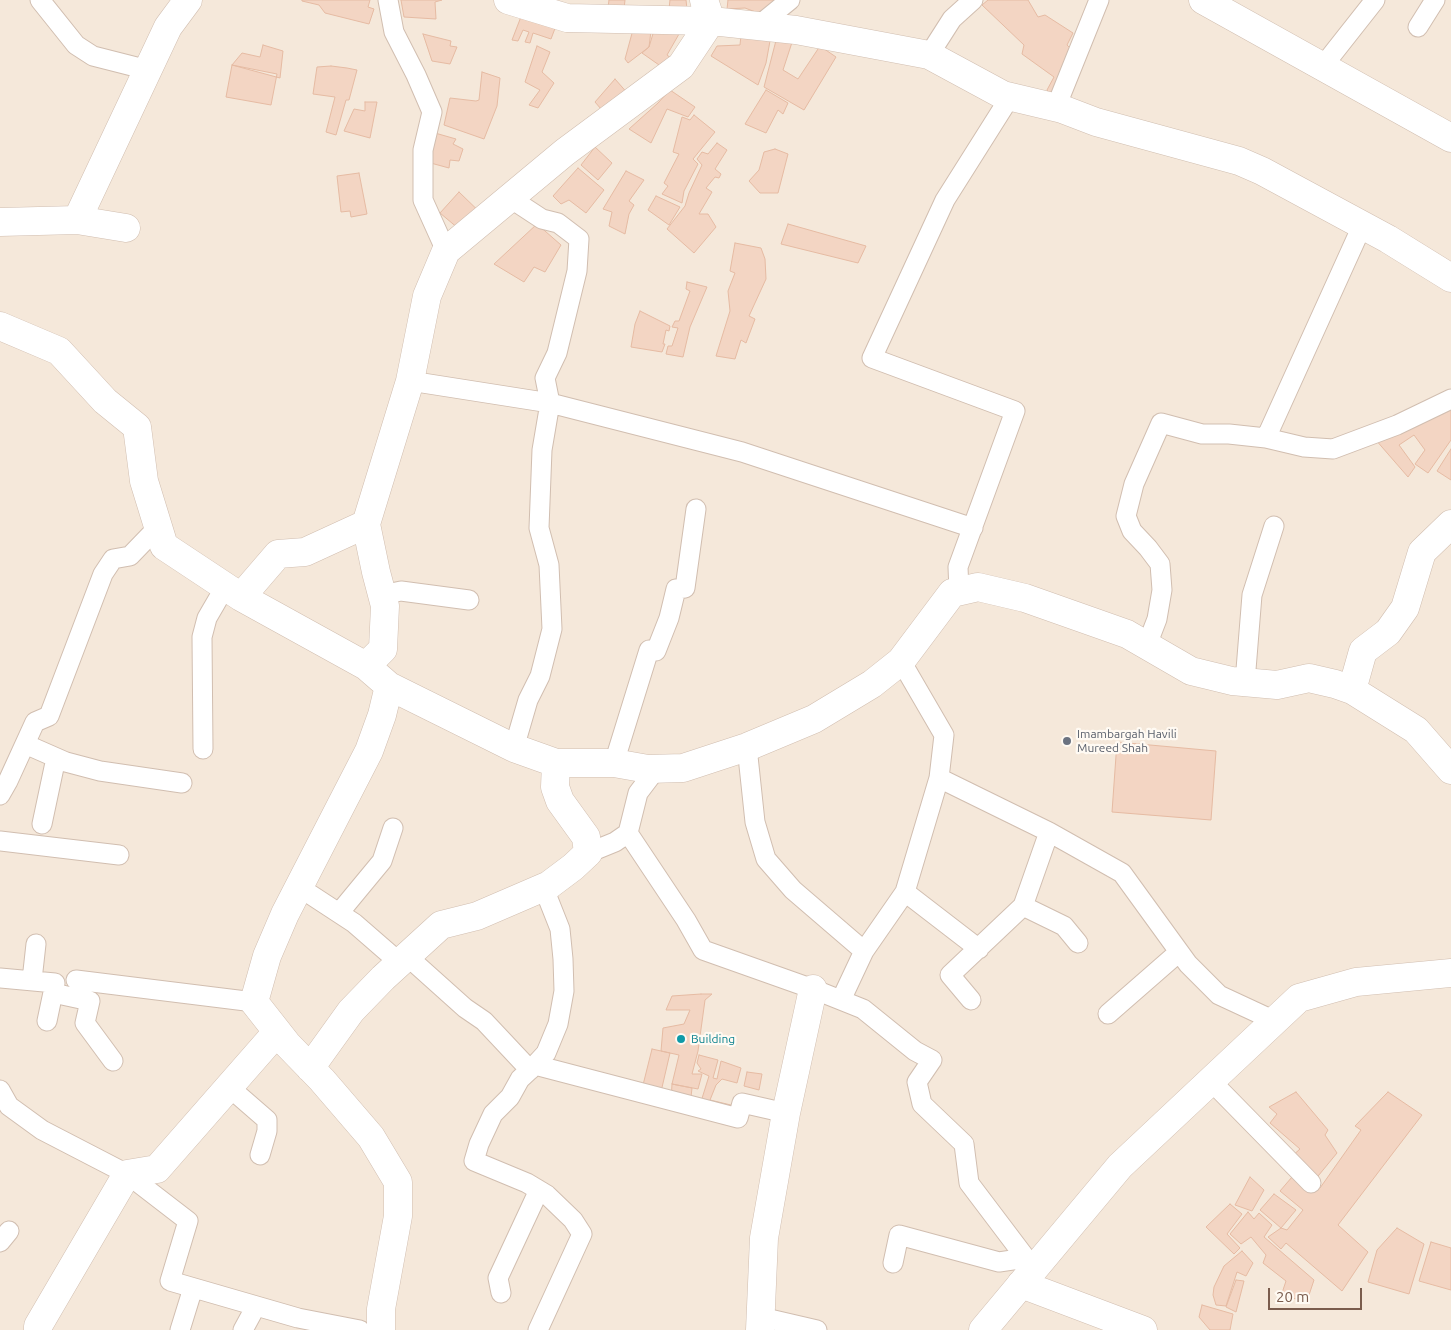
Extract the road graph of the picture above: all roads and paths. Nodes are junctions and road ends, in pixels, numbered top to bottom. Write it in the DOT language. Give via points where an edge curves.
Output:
graph roads {
  1 [pos="40,0"];
  2 [pos="188,0"];
  3 [pos="388,0"];
  4 [pos="508,0"];
  5 [pos="790,0"];
  6 [pos="973,0"];
  7 [pos="1099,0"];
  8 [pos="1203,0"];
  9 [pos="1435,0"];
  10 [pos="1365,3"];
  11 [pos="1234,8"];
  12 [pos="707,11"];
  13 [pos="758,26"];
  14 [pos="1418,27"];
  15 [pos="929,55"];
  16 [pos="1323,66"];
  17 [pos="148,70"];
  18 [pos="1010,97"];
  19 [pos="1056,107"];
  20 [pos="1451,138"];
  21 [pos="510,198"];
  22 [pos="76,220"];
  23 [pos="0,222"];
  24 [pos="1362,226"];
  25 [pos="126,228"];
  26 [pos="446,251"];
  27 [pos="1451,278"];
  28 [pos="0,326"];
  29 [pos="410,382"];
  30 [pos="1451,399"];
  31 [pos="550,403"];
  32 [pos="1266,438"];
  33 [pos="696,508"];
  34 [pos="366,524"];
  35 [pos="1451,524"];
  36 [pos="1274,526"];
  37 [pos="158,527"];
  38 [pos="973,528"];
  39 [pos="959,591"];
  40 [pos="233,592"];
  41 [pos="382,594"];
  42 [pos="469,600"];
  43 [pos="1147,645"];
  44 [pos="901,661"];
  45 [pos="366,666"];
  46 [pos="1245,682"];
  47 [pos="389,686"];
  48 [pos="1352,690"];
  49 [pos="25,744"];
  50 [pos="747,747"];
  51 [pos="203,748"];
  52 [pos="514,748"];
  53 [pos="56,758"];
  54 [pos="556,763"];
  55 [pos="614,763"];
  56 [pos="657,768"];
  57 [pos="1451,770"];
  58 [pos="938,778"];
  59 [pos="182,783"];
  60 [pos="0,795"];
  61 [pos="42,824"];
  62 [pos="393,828"];
  63 [pos="1049,832"];
  64 [pos="628,833"];
  65 [pos="0,841"];
  66 [pos="588,853"];
  67 [pos="119,855"];
  68 [pos="543,886"];
  69 [pos="299,887"];
  70 [pos="905,892"];
  71 [pos="1023,906"];
  72 [pos="339,913"];
  73 [pos="1078,943"];
  74 [pos="36,944"];
  75 [pos="979,949"];
  76 [pos="864,952"];
  77 [pos="1179,952"];
  78 [pos="404,959"];
  79 [pos="1451,973"];
  80 [pos="0,978"];
  81 [pos="32,980"];
  82 [pos="76,980"];
  83 [pos="813,989"];
  84 [pos="53,993"];
  85 [pos="841,1000"];
  86 [pos="971,1000"];
  87 [pos="254,1002"];
  88 [pos="1108,1014"];
  89 [pos="47,1021"];
  90 [pos="1275,1021"];
  91 [pos="277,1032"];
  92 [pos="113,1061"];
  93 [pos="310,1068"];
  94 [pos="533,1068"];
  95 [pos="1211,1081"];
  96 [pos="229,1087"];
  97 [pos="0,1090"];
  98 [pos="786,1113"];
  99 [pos="260,1155"];
  100 [pos="127,1174"];
  101 [pos="1311,1183"];
  102 [pos="539,1190"];
  103 [pos="893,1263"];
  104 [pos="1027,1270"];
  105 [pos="193,1288"];
  106 [pos="501,1292"];
  107 [pos="256,1306"];
  108 [pos="760,1324"];
  109 [pos="38,1330"];
  110 [pos="180,1330"];
  111 [pos="243,1330"];
  112 [pos="360,1330"];
  113 [pos="381,1330"];
  114 [pos="538,1330"];
  115 [pos="818,1330"];
  116 [pos="983,1330"];
  117 [pos="1143,1330"];
  1 -- 17 [label="lane" via="76,45 93,56"];
  2 -- 17 [label="street" via="168,27"];
  3 -- 26 [label="lane" via="394,32 432,112 423,150 423,200"];
  4 -- 12 [label="street" via="567,18"];
  5 -- 13 [label="lane"];
  6 -- 15 [label="lane" via="952,19"];
  7 -- 19 [label="lane"];
  8 -- 11 [label="street"];
  9 -- 14 [label="lane"];
  10 -- 16 [label="lane"];
  11 -- 16 [label="street"];
  12 -- 13 [label="street"];
  12 -- 21 [label="street" via="681,66 565,152"];
  13 -- 15 [label="street"];
  15 -- 18 [label="street"];
  16 -- 20 [label="street"];
  17 -- 22 [label="street"];
  18 -- 19 [label="street"];
  18 -- 38 [label="lane" via="945,200 872,358 1015,411"];
  19 -- 24 [label="street" via="1096,122 1239,161"];
  21 -- 26 [label="street"];
  21 -- 31 [label="lane" via="579,238 577,270 557,353 545,378"];
  22 -- 23 [label="street"];
  22 -- 25 [label="street"];
  24 -- 27 [label="street"];
  24 -- 32 [label="lane"];
  26 -- 29 [label="street" via="427,296"];
  28 -- 37 [label="street" via="59,351 105,401 137,427 144,481"];
  29 -- 31 [label="lane"];
  29 -- 34 [label="street"];
  30 -- 32 [label="lane" via="1397,425 1333,449 1304,447"];
  31 -- 38 [label="lane" via="742,452"];
  31 -- 52 [label="lane" via="542,450 539,528 549,565 552,629 540,676 528,700"];
  32 -- 43 [label="lane" via="1202,434 1161,423 1134,484 1126,516 1132,531 1160,564 1162,590 1157,619"];
  33 -- 55 [label="lane" via="685,588 676,589 656,651 649,650"];
  34 -- 40 [label="street" via="305,552 278,554"];
  34 -- 41 [label="street"];
  35 -- 48 [label="street" via="1422,552 1405,608 1388,632 1363,651"];
  36 -- 46 [label="lane" via="1252,595"];
  37 -- 40 [label="street" via="164,546"];
  37 -- 49 [label="lane" via="130,556 113,559 102,574 49,716 35,722"];
  38 -- 39 [label="lane" via="958,567"];
  39 -- 43 [label="street" via="978,587 1025,598 1127,634"];
  39 -- 44 [label="street" via="952,593"];
  40 -- 45 [label="street"];
  40 -- 51 [label="lane" via="206,618 202,637"];
  41 -- 42 [label="lane" via="401,592"];
  41 -- 45 [label="street" via="386,606 383,649"];
  43 -- 46 [label="street" via="1191,671"];
  44 -- 50 [label="street" via="872,684 814,719"];
  44 -- 58 [label="lane" via="944,735"];
  45 -- 47 [label="street"];
  46 -- 48 [label="street" via="1277,685 1308,678"];
  47 -- 52 [label="street"];
  47 -- 69 [label="street" via="369,751"];
  48 -- 57 [label="street" via="1416,730"];
  49 -- 53 [label="lane"];
  49 -- 60 [label="lane"];
  50 -- 56 [label="street" via="683,768"];
  50 -- 76 [label="lane" via="755,822 766,859 793,890"];
  52 -- 54 [label="street"];
  53 -- 59 [label="lane" via="100,771"];
  53 -- 61 [label="lane"];
  54 -- 55 [label="street"];
  54 -- 66 [label="street" via="555,787 560,801 586,837"];
  55 -- 56 [label="street"];
  56 -- 64 [label="lane" via="638,792"];
  58 -- 63 [label="lane"];
  58 -- 70 [label="lane"];
  62 -- 72 [label="lane" via="382,861"];
  63 -- 71 [label="lane"];
  63 -- 77 [label="lane" via="1122,873"];
  64 -- 66 [label="lane"];
  64 -- 83 [label="lane" via="686,920 702,950"];
  65 -- 67 [label="lane"];
  66 -- 68 [label="street"];
  68 -- 78 [label="street" via="477,916 441,925"];
  68 -- 94 [label="lane" via="560,929 564,991 558,1024 546,1053"];
  69 -- 72 [label="lane"];
  69 -- 87 [label="street" via="268,956"];
  70 -- 75 [label="lane"];
  70 -- 76 [label="lane"];
  71 -- 73 [label="lane" via="1064,926"];
  71 -- 75 [label="lane"];
  72 -- 78 [label="lane"];
  74 -- 81 [label="lane"];
  75 -- 86 [label="lane" via="950,975"];
  76 -- 85 [label="lane"];
  77 -- 88 [label="lane"];
  77 -- 90 [label="lane" via="1219,995"];
  78 -- 93 [label="street" via="351,1011"];
  78 -- 94 [label="lane" via="484,1021"];
  79 -- 90 [label="street" via="1356,982 1299,998"];
  80 -- 81 [label="lane"];
  81 -- 84 [label="lane" via="55,983"];
  82 -- 87 [label="lane"];
  83 -- 85 [label="lane"];
  83 -- 98 [label="street"];
  84 -- 89 [label="lane"];
  84 -- 92 [label="lane" via="90,1001 85,1023"];
  85 -- 104 [label="lane" via="862,1009 915,1051 932,1060 917,1082 922,1104 964,1144 969,1183"];
  87 -- 91 [label="street"];
  90 -- 95 [label="street"];
  91 -- 93 [label="street"];
  91 -- 96 [label="street"];
  93 -- 113 [label="street" via="372,1137 398,1182 398,1216 381,1309"];
  94 -- 98 [label="lane" via="738,1118 742,1103"];
  94 -- 102 [label="lane" via="520,1079 510,1097 493,1114 474,1161"];
  95 -- 101 [label="lane"];
  95 -- 104 [label="street" via="1120,1166"];
  96 -- 99 [label="lane" via="267,1120"];
  96 -- 100 [label="street" via="157,1170"];
  97 -- 100 [label="lane" via="9,1106 42,1130"];
  98 -- 108 [label="street" via="764,1238"];
  100 -- 105 [label="lane" via="188,1222 170,1281"];
  100 -- 109 [label="street"];
  102 -- 106 [label="lane" via="498,1278"];
  102 -- 114 [label="lane" via="573,1220 582,1234"];
  103 -- 104 [label="lane" via="900,1235"];
  104 -- 116 [label="street"];
  104 -- 117 [label="street"];
  105 -- 107 [label="lane"];
  105 -- 110 [label="lane"];
  107 -- 111 [label="lane"];
  107 -- 112 [label="lane"];
  108 -- 115 [label="lane"];
}
